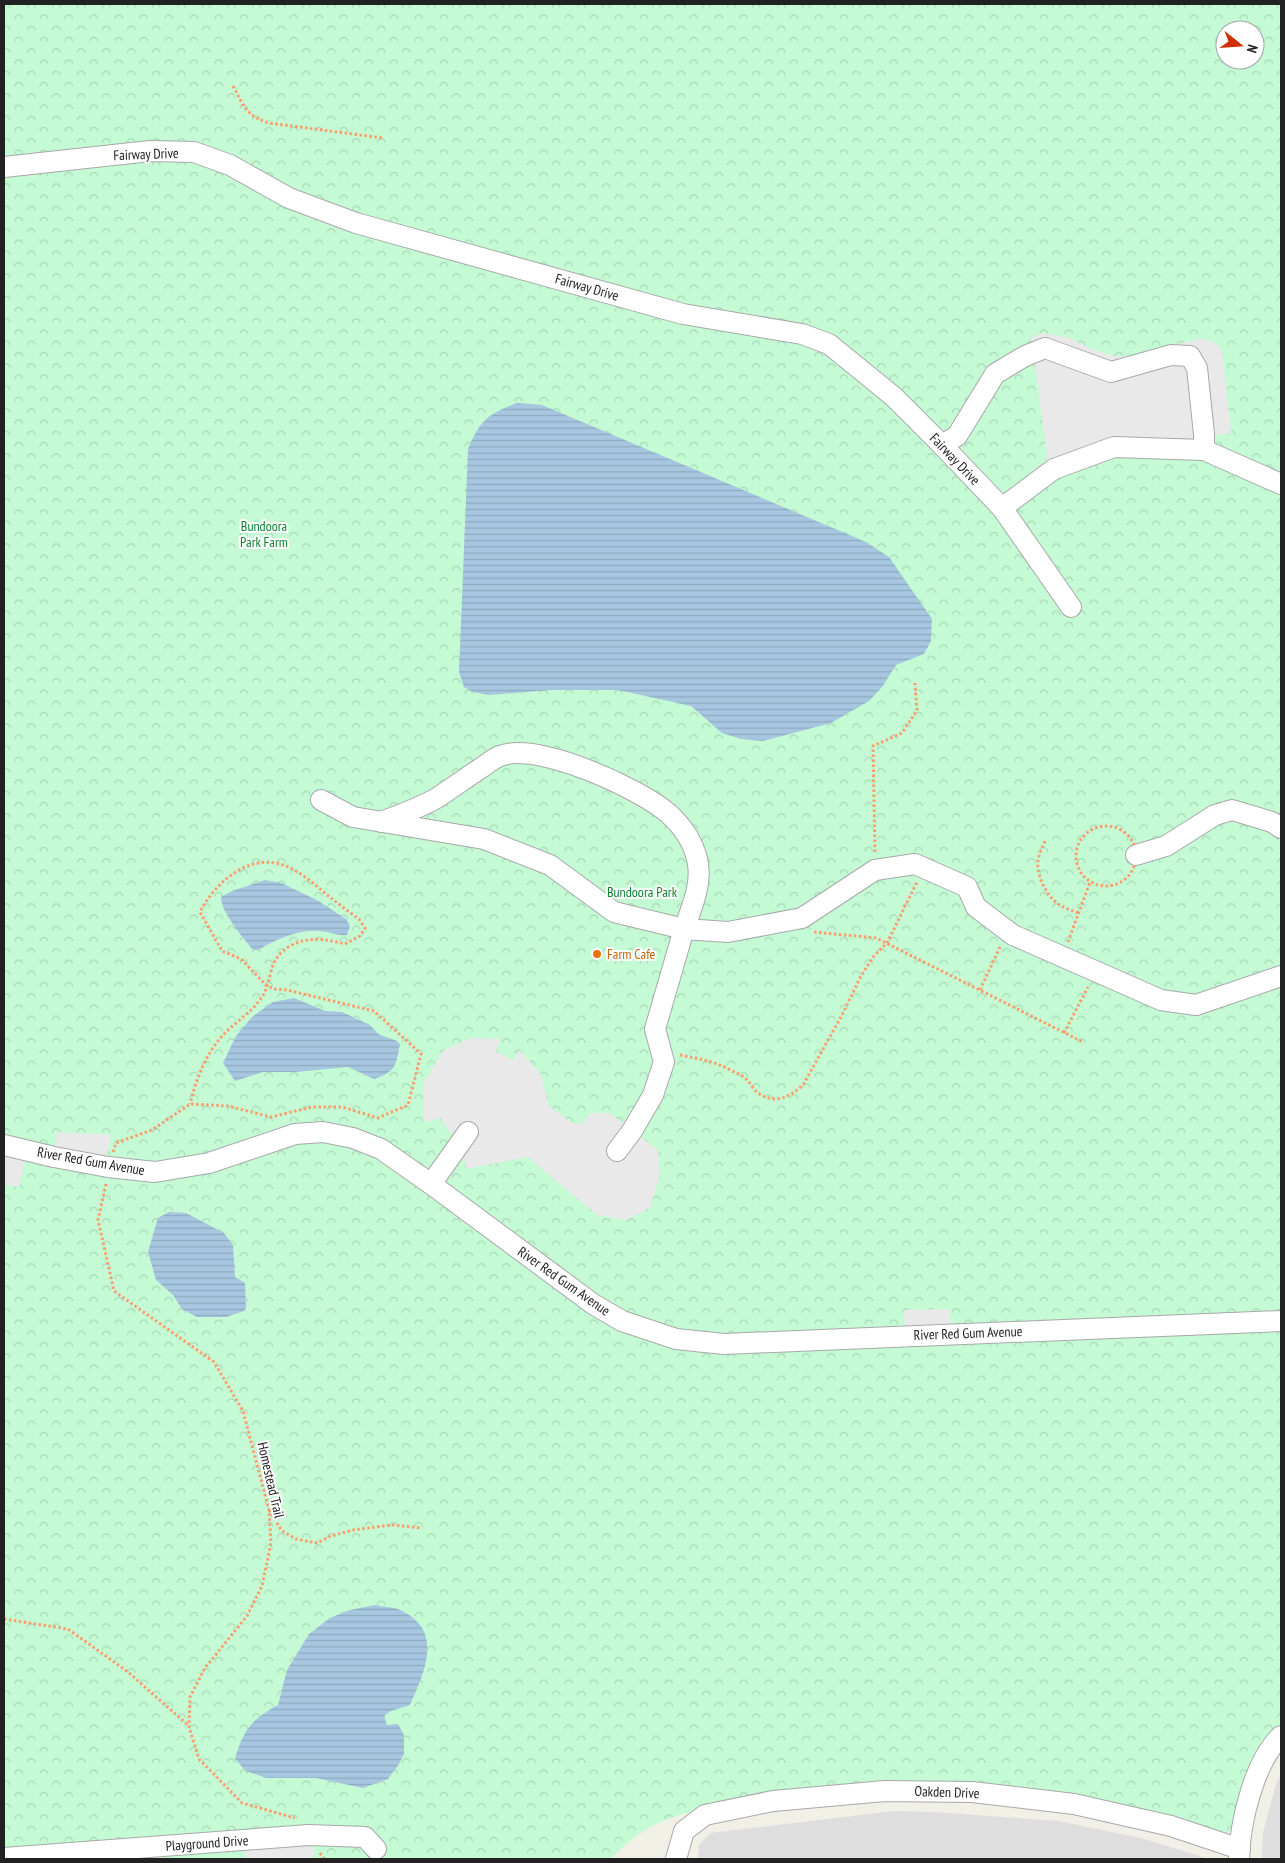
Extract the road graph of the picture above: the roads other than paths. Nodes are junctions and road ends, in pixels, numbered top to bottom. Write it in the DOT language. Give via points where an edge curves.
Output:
graph roads {
  1 [pos="4,167"];
  2 [pos="942,445"];
  3 [pos="1204,450"];
  4 [pos="1281,484"];
  5 [pos="1002,508"];
  6 [pos="1071,607"];
  7 [pos="321,800"];
  8 [pos="381,822"];
  9 [pos="1281,828"];
  10 [pos="1136,855"];
  11 [pos="684,929"];
  12 [pos="1281,976"];
  13 [pos="468,1132"];
  14 [pos="4,1144"];
  15 [pos="617,1151"];
  16 [pos="431,1184"];
  17 [pos="1281,1321"];
  18 [pos="1281,1736"];
  19 [pos="376,1849"];
  20 [pos="1240,1854"];
  21 [pos="4,1858"];
  22 [pos="676,1859"];
  1 -- 2 [label="street, Fairway Drive" via="150,150 194,152 230,165 289,198 356,223 683,314 802,334 829,344 894,397"];
  2 -- 3 [label="street" via="956,436 995,374 1045,348 1111,372 1171,355 1190,356 1197,368"];
  2 -- 5 [label="street, Fairway Drive"];
  3 -- 4 [label="street"];
  3 -- 5 [label="street" via="1114,447 1054,469"];
  5 -- 6 [label="street, Fairway Drive"];
  7 -- 8 [label="street" via="353,818"];
  8 -- 11 [label="street" via="484,839 550,865 614,912"];
  8 -- 11 [label="street" via="435,799 500,756 520,753 566,762 630,788 669,814 688,836 697,858 699,875"];
  9 -- 10 [label="street" via="1272,822 1232,810 1215,815 1166,846"];
  11 -- 12 [label="street" via="728,932 802,918 875,870 915,864 967,887 976,907 1014,934 1161,1000 1196,1005"];
  11 -- 15 [label="street" via="655,1029 664,1062 653,1095"];
  13 -- 16 [label="street"];
  14 -- 16 [label="street, River Red Gum Avenue" via="54,1157 155,1172 209,1163 295,1134 323,1132 353,1138 380,1149"];
  16 -- 17 [label="street, River Red Gum Avenue" via="593,1304 622,1321 676,1338 724,1344"];
  18 -- 20 [label="street" via="1271,1745 1249,1795"];
  19 -- 21 [label="street, Playground Drive" via="365,1837 309,1835"];
  20 -- 22 [label="street, Oakden Drive" via="1171,1826 1074,1804 972,1792 885,1791 773,1801 705,1815 684,1831"];
}
